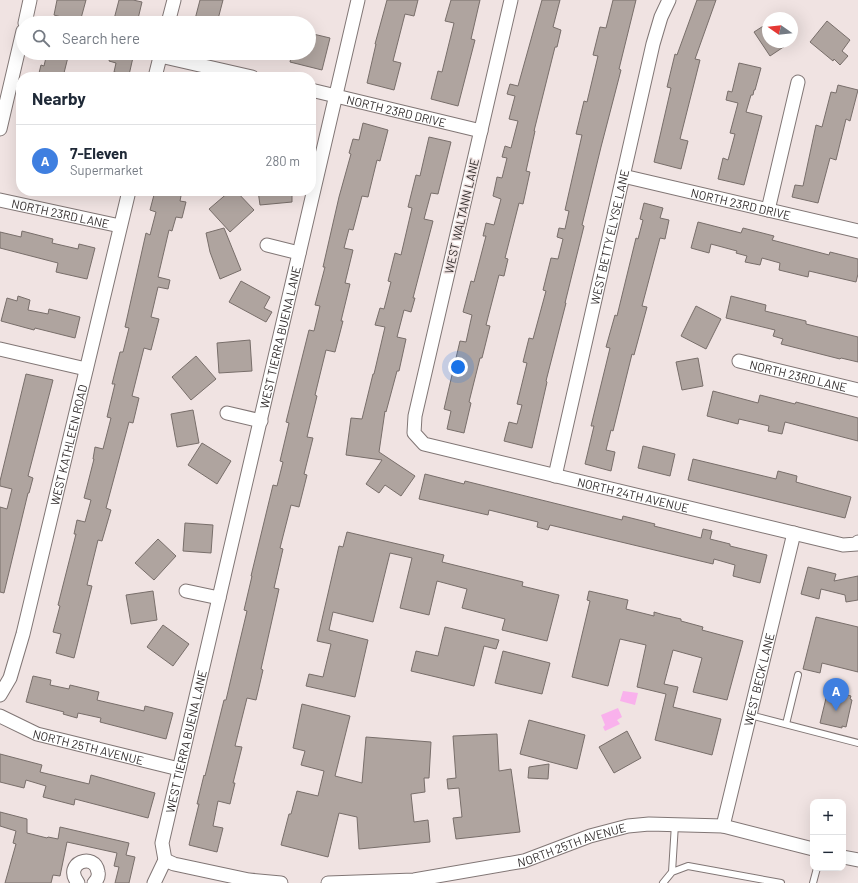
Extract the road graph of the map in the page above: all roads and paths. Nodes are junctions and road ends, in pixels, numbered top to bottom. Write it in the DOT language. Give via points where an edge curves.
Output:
graph roads {
  1 [pos="30,0"];
  2 [pos="174,0"];
  3 [pos="358,0"];
  4 [pos="511,0"];
  5 [pos="670,0"];
  6 [pos="27,16"];
  7 [pos="170,16"];
  8 [pos="16,60"];
  9 [pos="160,60"];
  10 [pos="182,60"];
  11 [pos="157,72"];
  12 [pos="231,72"];
  13 [pos="798,82"];
  14 [pos="316,91"];
  15 [pos="336,96"];
  16 [pos="0,129"];
  17 [pos="481,130"];
  18 [pos="623,176"];
  19 [pos="316,183"];
  20 [pos="128,196"];
  21 [pos="313,196"];
  22 [pos="0,200"];
  23 [pos="768,210"];
  24 [pos="120,226"];
  25 [pos="858,231"];
  26 [pos="267,245"];
  27 [pos="300,253"];
  28 [pos="0,349"];
  29 [pos="739,361"];
  30 [pos="86,369"];
  31 [pos="858,390"];
  32 [pos="227,413"];
  33 [pos="261,421"];
  34 [pos="414,433"];
  35 [pos="554,476"];
  36 [pos="794,533"];
  37 [pos="857,543"];
  38 [pos="186,591"];
  39 [pos="219,598"];
  40 [pos="798,675"];
  41 [pos="0,695"];
  42 [pos="750,715"];
  43 [pos="0,716"];
  44 [pos="786,724"];
  45 [pos="858,742"];
  46 [pos="180,769"];
  47 [pos="675,824"];
  48 [pos="723,826"];
  49 [pos="810,848"];
  50 [pos="846,858"];
  51 [pos="165,860"];
  52 [pos="858,860"];
  53 [pos="816,871"];
  54 [pos="672,872"];
  55 [pos="78,883"];
  56 [pos="94,883"];
  57 [pos="154,883"];
  58 [pos="281,883"];
  59 [pos="328,883"];
  60 [pos="663,883"];
  61 [pos="781,883"];
  62 [pos="813,883"];
  1 -- 6 [label="street"];
  2 -- 7 [label="street"];
  3 -- 15 [label="street, WEST TIERRA BUENA LANE"];
  4 -- 17 [label="street, WEST WALTANN LANE"];
  5 -- 18 [label="street, WEST BETTY ELYSE LANE" via="661,16 653,44"];
  8 -- 16 [label="street"];
  9 -- 11 [label="street"];
  10 -- 12 [label="street"];
  13 -- 23 [label="street"];
  14 -- 15 [label="street, NORTH 23RD DRIVE"];
  15 -- 17 [label="street, NORTH 23RD DRIVE"];
  15 -- 19 [label="street, WEST TIERRA BUENA LANE"];
  17 -- 34 [label="street, WEST WALTANN LANE" via="415,416"];
  18 -- 23 [label="street, NORTH 23RD DRIVE"];
  18 -- 35 [label="street, WEST BETTY ELYSE LANE"];
  20 -- 24 [label="street, WEST KATHLEEN ROAD"];
  21 -- 27 [label="street, WEST TIERRA BUENA LANE"];
  22 -- 24 [label="street, NORTH 23RD LANE"];
  23 -- 25 [label="street, NORTH 23RD DRIVE"];
  24 -- 30 [label="street, WEST KATHLEEN ROAD"];
  26 -- 27 [label="street, WEST TIERRA BUENA LANE"];
  27 -- 33 [label="street, WEST TIERRA BUENA LANE"];
  28 -- 30 [label="street"];
  29 -- 31 [label="street, NORTH 23RD LANE"];
  30 -- 41 [label="street, WEST KATHLEEN ROAD" via="23,634 10,678"];
  32 -- 33 [label="street, WEST TIERRA BUENA LANE"];
  33 -- 39 [label="street, WEST TIERRA BUENA LANE"];
  34 -- 35 [label="street, NORTH 24TH AVENUE" via="424,444"];
  35 -- 36 [label="street, NORTH 24TH AVENUE"];
  36 -- 37 [label="street, NORTH 24TH AVENUE" via="843,545"];
  36 -- 42 [label="street, WEST BECK LANE"];
  38 -- 39 [label="street"];
  39 -- 46 [label="street, WEST TIERRA BUENA LANE"];
  40 -- 44 [label="lane"];
  42 -- 44 [label="lane"];
  42 -- 48 [label="street, WEST BECK LANE"];
  43 -- 46 [label="street, NORTH 25TH AVENUE" via="37,734"];
  44 -- 45 [label="lane"];
  46 -- 51 [label="street, WEST TIERRA BUENA LANE" via="162,843"];
  47 -- 48 [label="street, NORTH 25TH AVENUE"];
  47 -- 54 [label="lane"];
  47 -- 59 [label="street, NORTH 25TH AVENUE" via="628,826 590,836 524,861 419,880"];
  48 -- 49 [label="street, NORTH 25TH AVENUE"];
  50 -- 52 [label="street"];
  51 -- 57 [label="street"];
  51 -- 58 [label="street" via="238,878"];
  53 -- 62 [label="lane"];
  54 -- 60 [label="lane"];
  54 -- 61 [label="lane" via="688,866"];
  55 -- 56 [label="street" via="74,879 75,866 87,860 98,868"];
}
